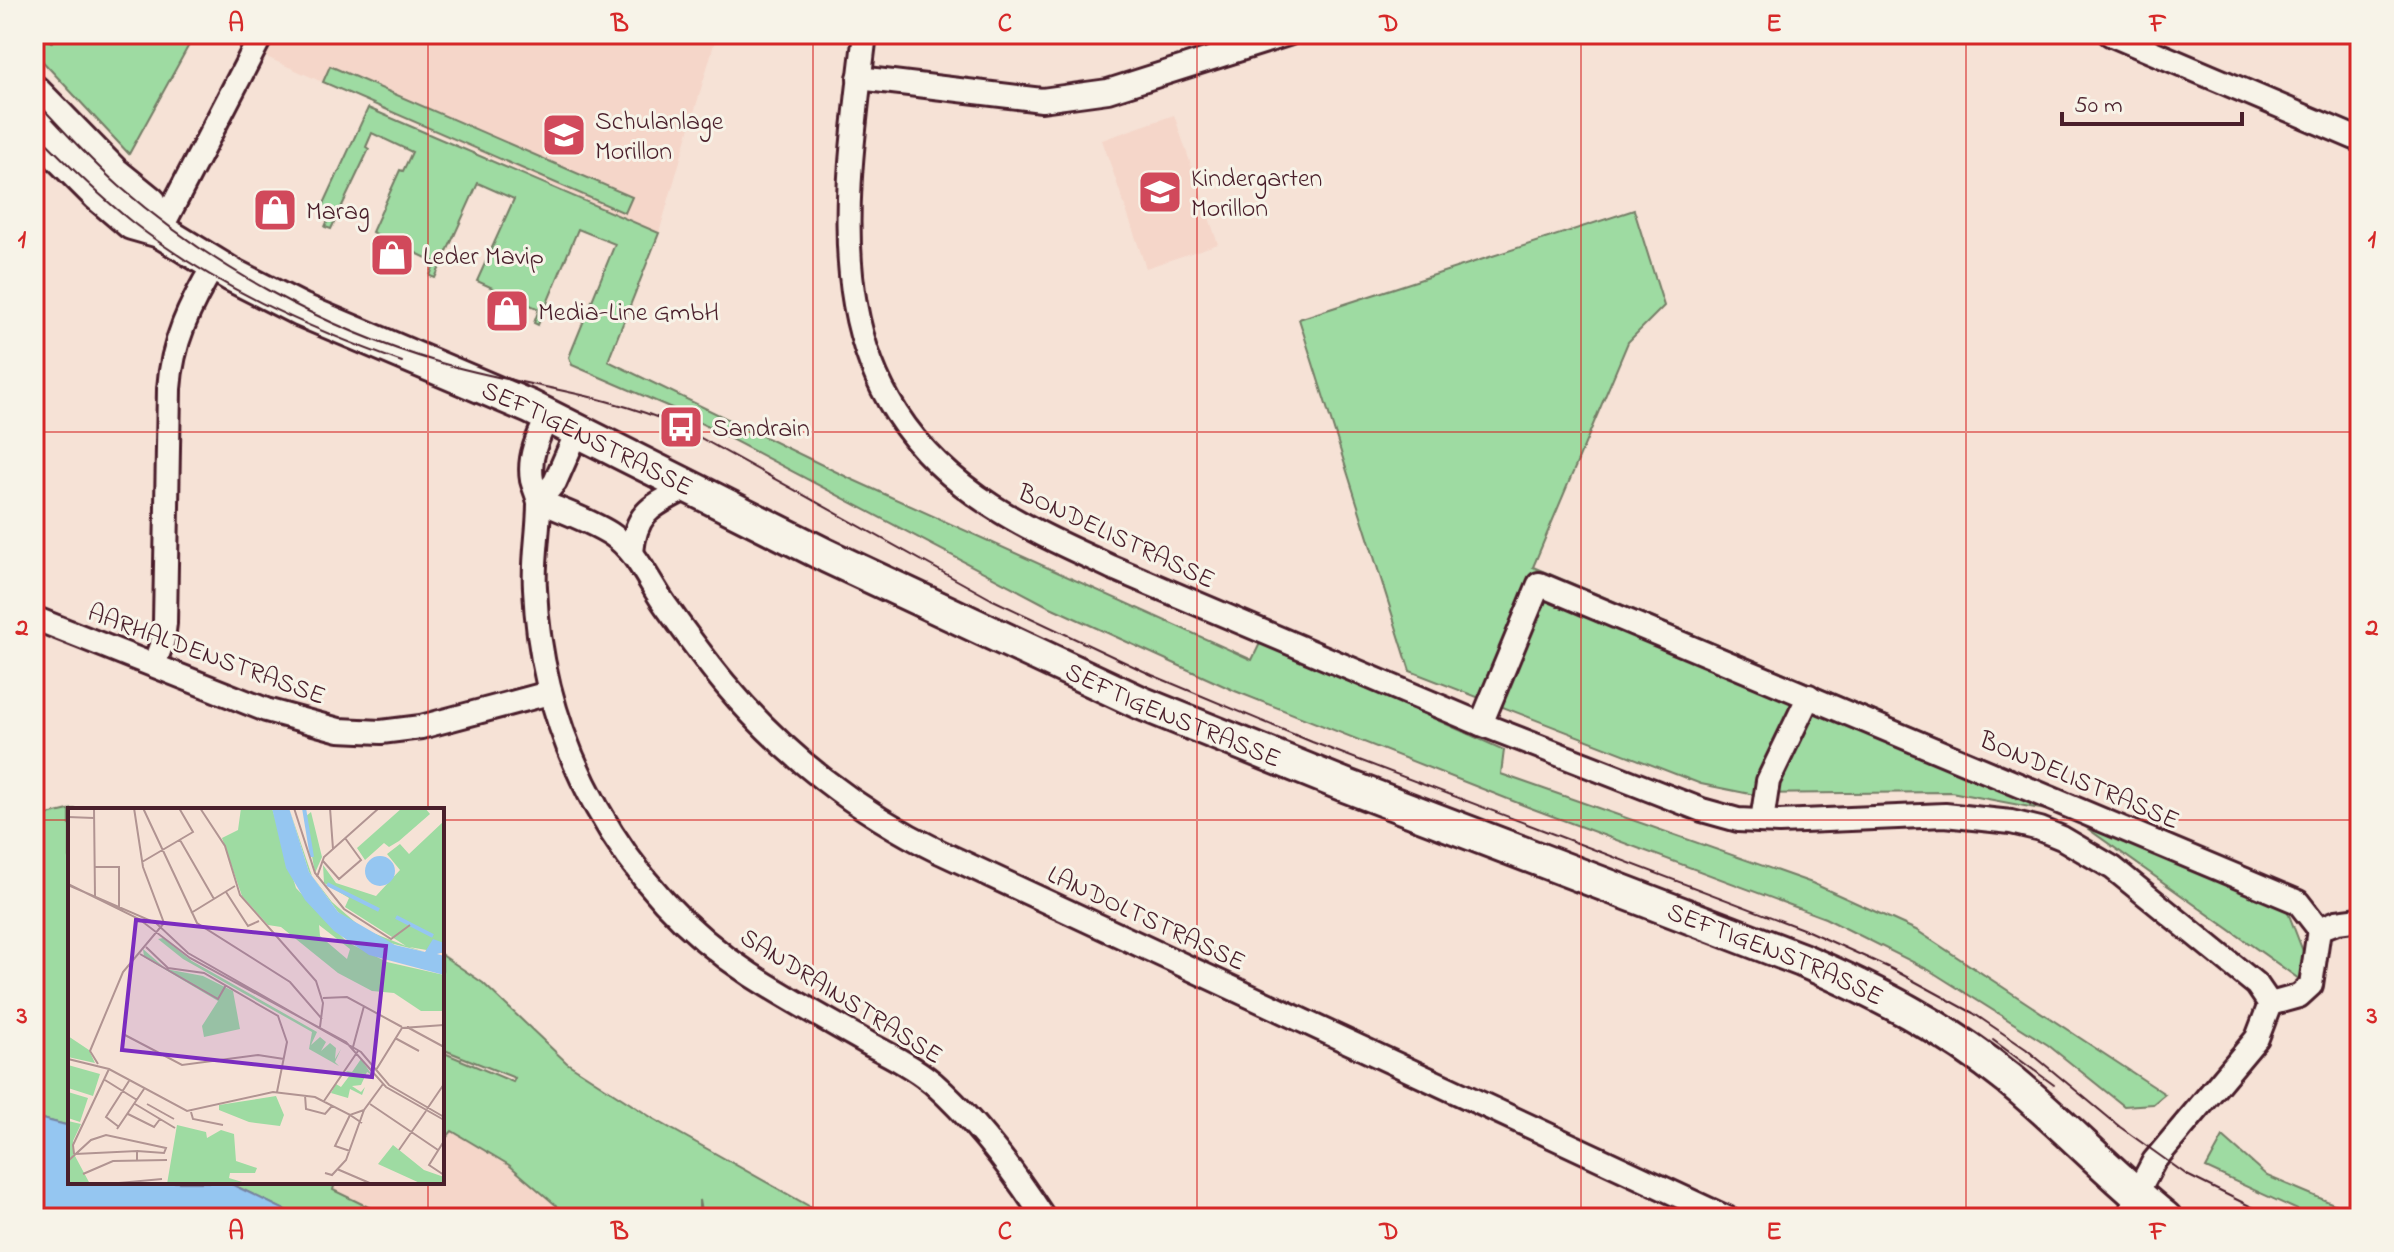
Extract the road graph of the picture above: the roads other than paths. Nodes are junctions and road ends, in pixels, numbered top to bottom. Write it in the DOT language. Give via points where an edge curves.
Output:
graph roads {
  1 [pos="262,34"];
  2 [pos="865,34"];
  3 [pos="1288,34"];
  4 [pos="2110,34"];
  5 [pos="859,78"];
  6 [pos="34,92"];
  7 [pos="34,130"];
  8 [pos="2360,140"];
  9 [pos="160,231"];
  10 [pos="214,265"];
  11 [pos="548,417"];
  12 [pos="577,432"];
  13 [pos="688,487"];
  14 [pos="539,501"];
  15 [pos="632,552"];
  16 [pos="34,618"];
  17 [pos="154,665"];
  18 [pos="549,693"];
  19 [pos="1809,696"];
  20 [pos="1481,724"];
  21 [pos="1762,821"];
  22 [pos="2360,919"];
  23 [pos="2319,929"];
  24 [pos="2270,1004"];
  25 [pos="2132,1206"];
  26 [pos="1044,1218"];
  27 [pos="1727,1218"];
  28 [pos="2165,1218"];
  1 -- 9 [label="street"];
  2 -- 5 [label="street, BONDELISTRASSE"];
  3 -- 5 [label="street" via="1108,91 1042,100"];
  4 -- 8 [label="street"];
  5 -- 20 [label="street, BONDELISTRASSE" via="846,212 854,299 884,395 924,450 990,505 1053,540"];
  6 -- 9 [label="main road" via="150,203"];
  7 -- 9 [label="main road, SEFTIGENSTRASSE" via="132,223"];
  9 -- 10 [label="main road, SEFTIGENSTRASSE"];
  10 -- 11 [label="main road, SEFTIGENSTRASSE" via="301,310"];
  10 -- 17 [label="street" via="186,314 172,357 165,623"];
  11 -- 12 [label="main road, SEFTIGENSTRASSE"];
  11 -- 14 [label="street, SANDRAINSTRASSE" via="533,456"];
  12 -- 13 [label="main road, SEFTIGENSTRASSE"];
  12 -- 14 [label="street, SANDRAINSTRASSE" via="555,482"];
  13 -- 15 [label="street" via="644,514 634,532"];
  13 -- 25 [label="main road, SEFTIGENSTRASSE" via="1242,746 1874,991 1948,1034 2011,1081"];
  14 -- 15 [label="street, LANDOLTSTRASSE" via="610,534"];
  14 -- 18 [label="street, SANDRAINSTRASSE" via="533,559"];
  15 -- 27 [label="street, LANDOLTSTRASSE" via="726,685 785,747 877,817 940,852"];
  16 -- 17 [label="street, AARHALDENSTRASSE"];
  17 -- 18 [label="street, AARHALDENSTRASSE" via="298,721 360,732 421,727"];
  18 -- 26 [label="street, SANDRAINSTRASSE" via="593,800 625,853 673,910 751,974 932,1083 980,1130"];
  19 -- 20 [label="street, BONDELISTRASSE" via="1539,584"];
  19 -- 21 [label="street" via="1768,781"];
  19 -- 23 [label="street, BONDELISTRASSE" via="2298,902"];
  20 -- 21 [label="street, BONDELISTRASSE" via="1669,800 1738,820"];
  21 -- 24 [label="street, BONDELISTRASSE" via="1945,815 2040,829 2113,868 2257,985"];
  22 -- 23 [label="street"];
  23 -- 24 [label="street" via="2311,985 2299,996"];
  24 -- 25 [label="street" via="2257,1038 2154,1161"];
  25 -- 28 [label="main road, SEFTIGENSTRASSE"];
}
